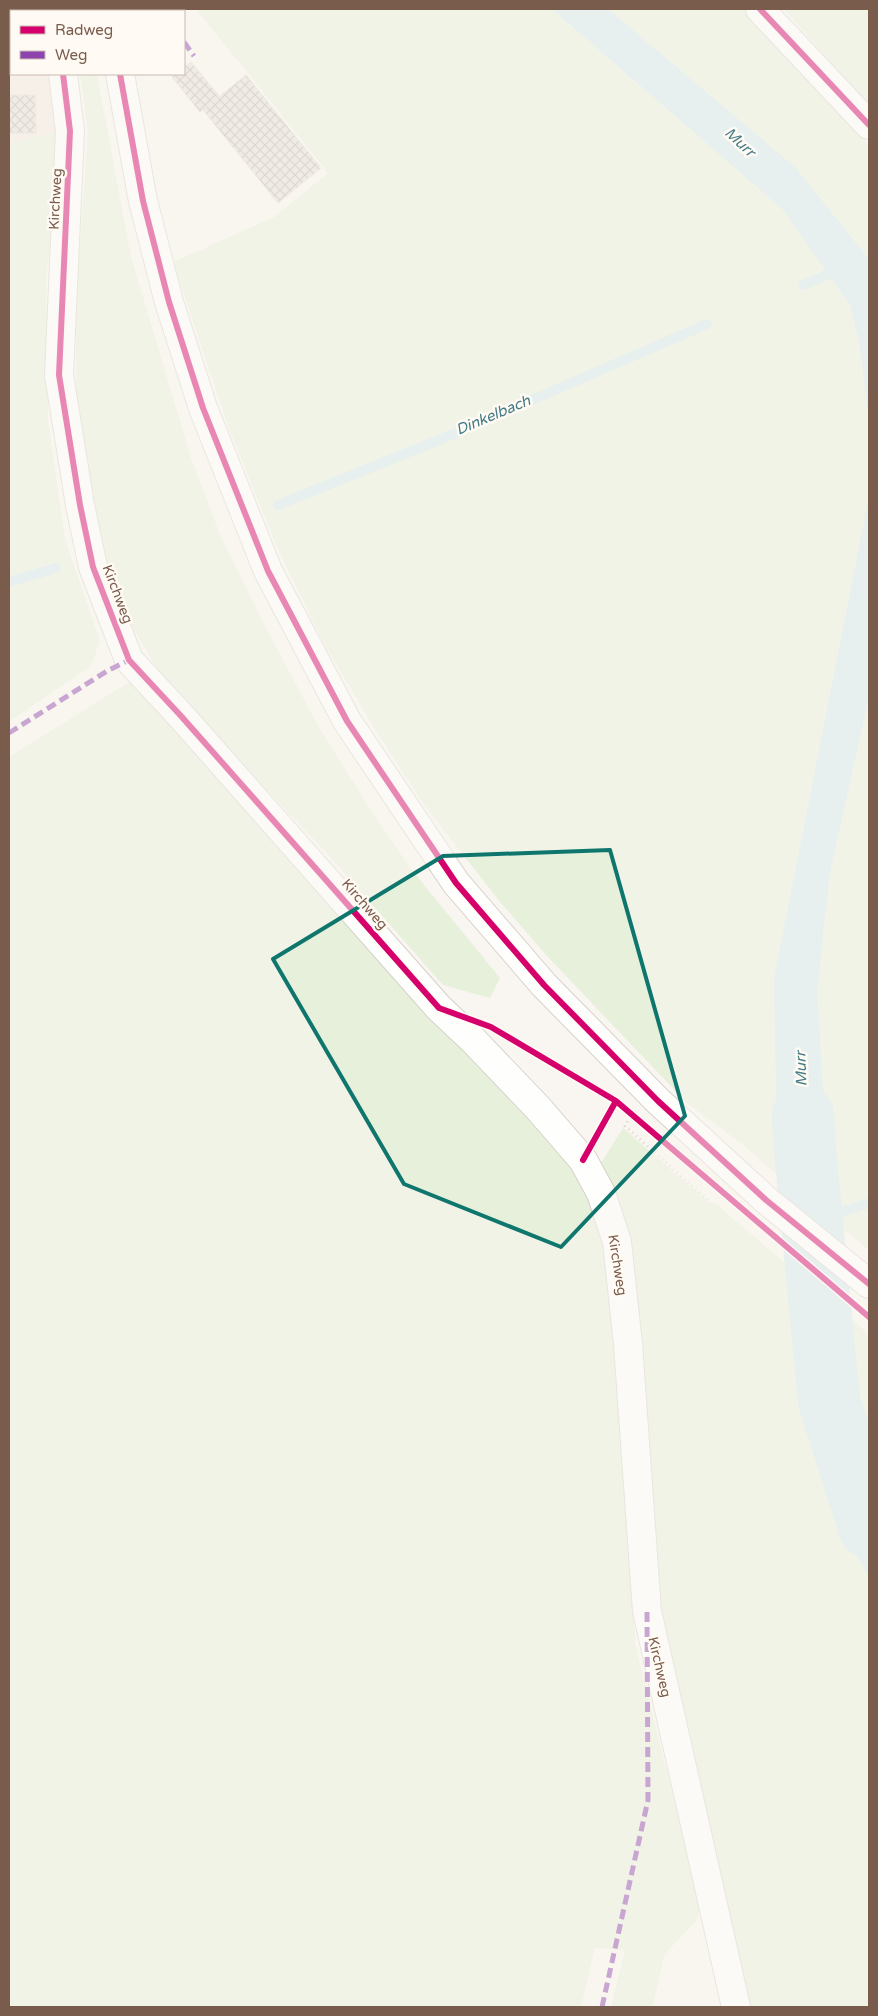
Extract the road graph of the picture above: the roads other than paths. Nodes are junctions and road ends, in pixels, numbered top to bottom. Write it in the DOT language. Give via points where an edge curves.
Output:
graph roads {
  1 [pos="760,9"];
  2 [pos="63,75"];
  3 [pos="120,75"];
  4 [pos="869,126"];
  5 [pos="869,1284"];
  6 [pos="736,2007"];
  1 -- 4 [label="street"];
  2 -- 6 [label="street, Kirchweg" via="70,131 59,375 93,567 129,660 439,1008 538,1108 583,1160 601,1193 617,1242 628,1344 647,1611"];
  3 -- 5 [label="street" via="143,201 169,302 203,408 268,571 347,721 456,882 544,985 658,1102 766,1200"];
}
